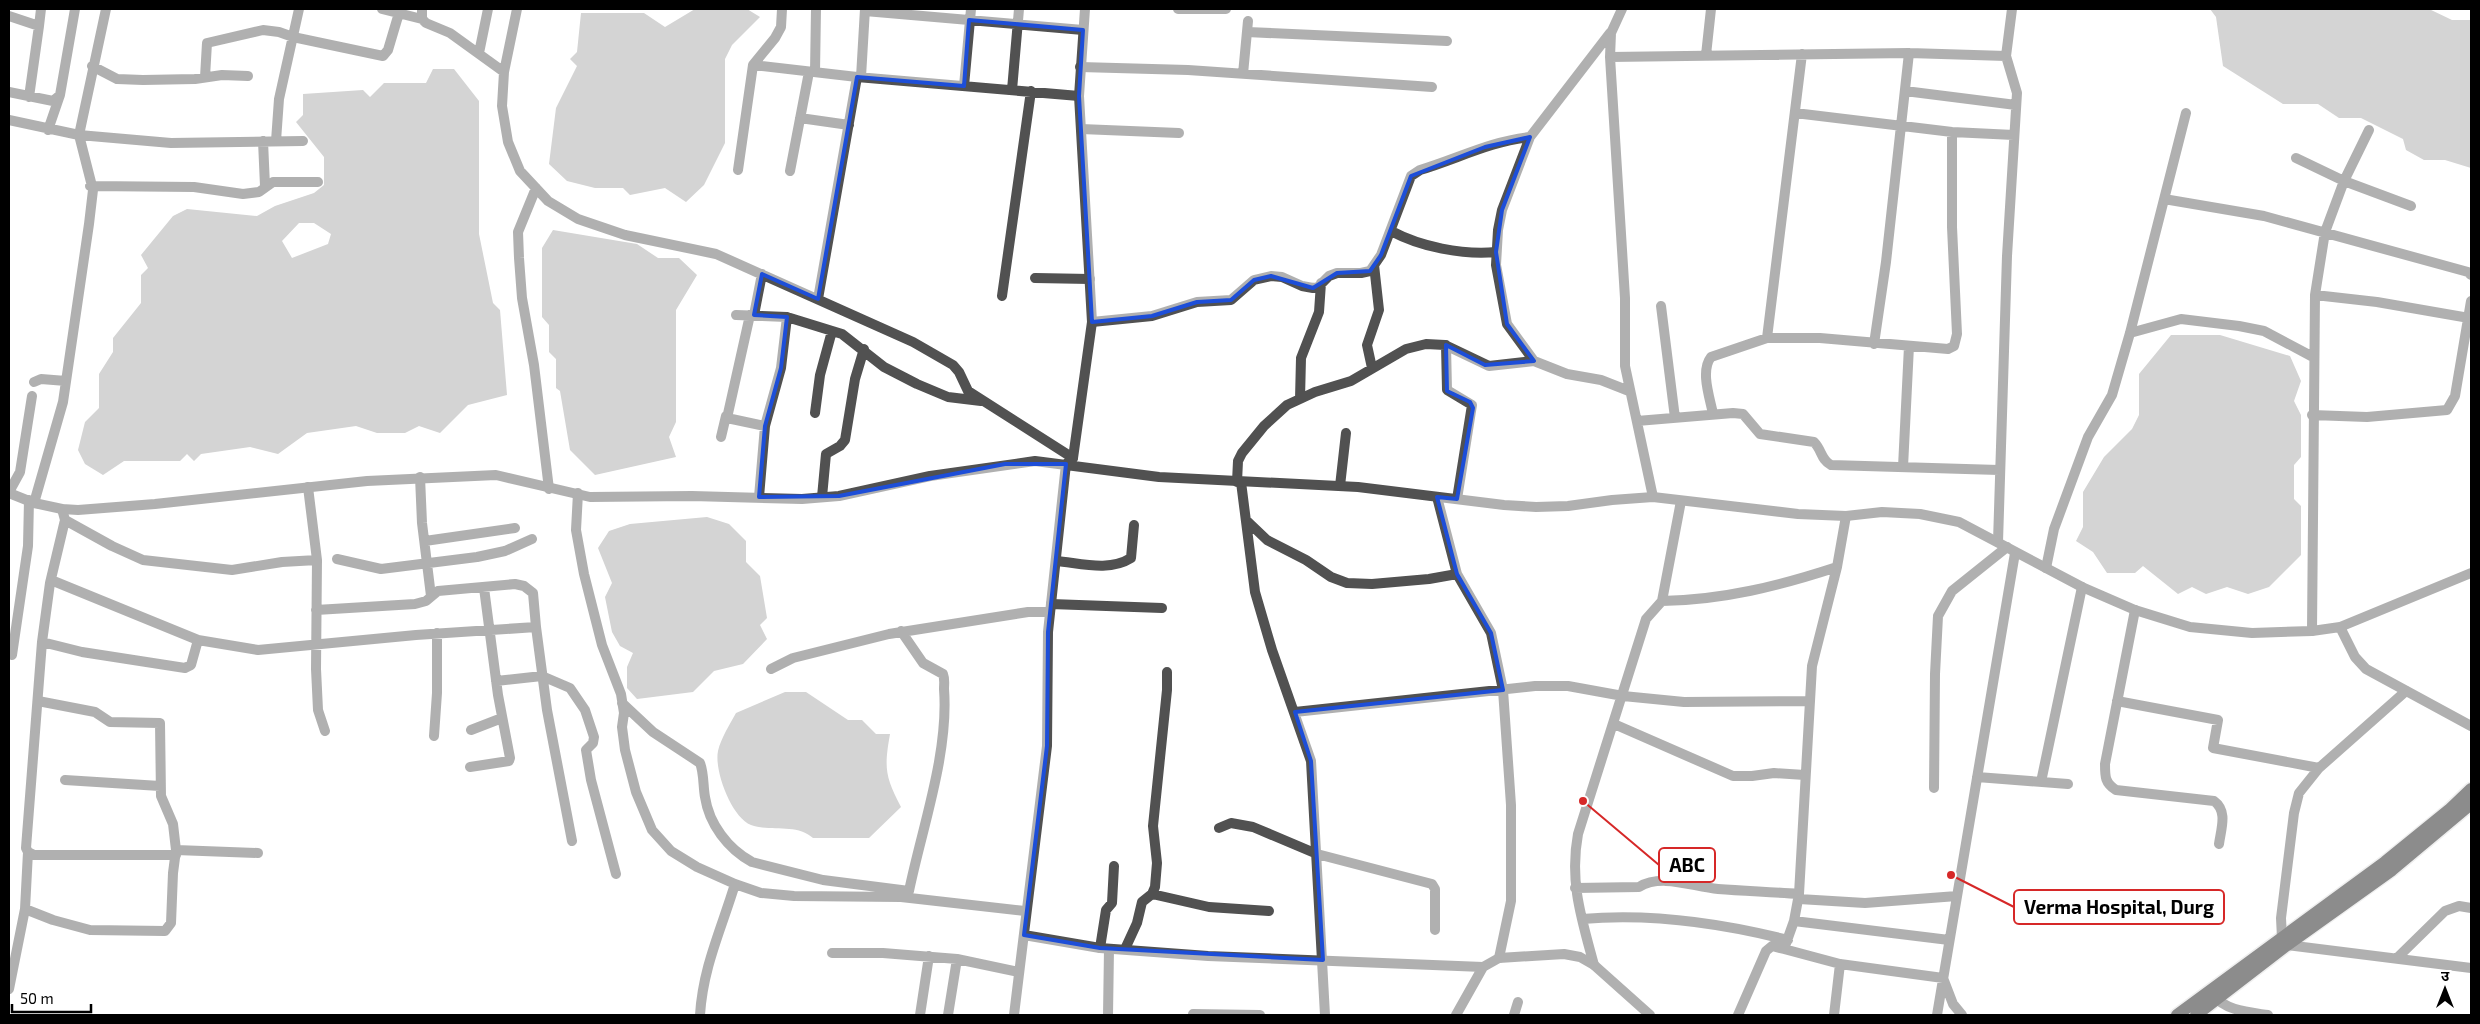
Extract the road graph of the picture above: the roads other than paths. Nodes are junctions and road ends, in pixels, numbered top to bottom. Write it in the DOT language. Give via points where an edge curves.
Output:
graph roads {
  1 [pos="41,9"];
  2 [pos="75,9"];
  3 [pos="106,9"];
  4 [pos="299,9"];
  5 [pos="382,9"];
  6 [pos="488,9"];
  7 [pos="517,9"];
  8 [pos="782,9"];
  9 [pos="816,9"];
  10 [pos="971,9"];
  11 [pos="1019,9"];
  12 [pos="1085,9"];
  13 [pos="1178,9"];
  14 [pos="1226,9"];
  15 [pos="1622,9"];
  16 [pos="1711,9"];
  17 [pos="2012,9"];
  18 [pos="865,10"];
  19 [pos="922,12"];
  20 [pos="399,13"];
  21 [pos="422,14"];
  22 [pos="9,16"];
  23 [pos="970,20"];
  24 [pos="1248,21"];
  25 [pos="1018,25"];
  26 [pos="39,26"];
  27 [pos="1083,30"];
  28 [pos="1247,32"];
  29 [pos="1611,32"];
  30 [pos="293,37"];
  31 [pos="1447,41"];
  32 [pos="479,53"];
  33 [pos="1909,53"];
  34 [pos="1802,54"];
  35 [pos="1706,55"];
  36 [pos="2006,56"];
  37 [pos="1610,57"];
  38 [pos="753,65"];
  39 [pos="92,66"];
  40 [pos="1080,67"];
  41 [pos="504,72"];
  42 [pos="812,72"];
  43 [pos="1243,74"];
  44 [pos="248,76"];
  45 [pos="205,77"];
  46 [pos="859,77"];
  47 [pos="964,86"];
  48 [pos="1432,87"];
  49 [pos="1012,90"];
  50 [pos="1905,91"];
  51 [pos="9,92"];
  52 [pos="1031,92"];
  53 [pos="60,95"];
  54 [pos="1079,96"];
  55 [pos="29,97"];
  56 [pos="2016,105"];
  57 [pos="1795,113"];
  58 [pos="2186,113"];
  59 [pos="800,118"];
  60 [pos="9,120"];
  61 [pos="848,125"];
  62 [pos="1900,126"];
  63 [pos="1081,129"];
  64 [pos="48,130"];
  65 [pos="2369,130"];
  66 [pos="1952,132"];
  67 [pos="1179,133"];
  68 [pos="79,135"];
  69 [pos="2014,135"];
  70 [pos="1530,137"];
  71 [pos="263,141"];
  72 [pos="302,141"];
  73 [pos="276,142"];
  74 [pos="2296,158"];
  75 [pos="738,170"];
  76 [pos="790,171"];
  77 [pos="2344,181"];
  78 [pos="318,182"];
  79 [pos="90,186"];
  80 [pos="266,186"];
  81 [pos="536,188"];
  82 [pos="2164,199"];
  83 [pos="2411,206"];
  84 [pos="1391,231"];
  85 [pos="2325,232"];
  86 [pos="1496,252"];
  87 [pos="1374,265"];
  88 [pos="762,274"];
  89 [pos="2471,275"];
  90 [pos="1035,278"];
  91 [pos="1090,279"];
  92 [pos="1321,283"];
  93 [pos="2314,295"];
  94 [pos="1002,296"];
  95 [pos="818,299"];
  96 [pos="2471,301"];
  97 [pos="1661,306"];
  98 [pos="736,315"];
  99 [pos="752,315"];
  100 [pos="787,317"];
  101 [pos="2469,318"];
  102 [pos="1092,322"];
  103 [pos="832,331"];
  104 [pos="2130,333"];
  105 [pos="1767,338"];
  106 [pos="1874,344"];
  107 [pos="1446,345"];
  108 [pos="1909,346"];
  109 [pos="864,349"];
  110 [pos="2313,358"];
  111 [pos="1534,361"];
  112 [pos="1372,368"];
  113 [pos="66,381"];
  114 [pos="34,382"];
  115 [pos="1629,391"];
  116 [pos="32,396"];
  117 [pos="1300,398"];
  118 [pos="985,402"];
  119 [pos="815,412"];
  120 [pos="1713,414"];
  121 [pos="2312,415"];
  122 [pos="726,416"];
  123 [pos="1675,418"];
  124 [pos="1637,420"];
  125 [pos="765,426"];
  126 [pos="1346,433"];
  127 [pos="721,437"];
  128 [pos="1069,461"];
  129 [pos="1903,467"];
  130 [pos="1999,470"];
  131 [pos="420,477"];
  132 [pos="1239,482"];
  133 [pos="1340,486"];
  134 [pos="308,487"];
  135 [pos="548,488"];
  136 [pos="9,492"];
  137 [pos="578,494"];
  138 [pos="759,497"];
  139 [pos="822,497"];
  140 [pos="1438,497"];
  141 [pos="1653,497"];
  142 [pos="1457,499"];
  143 [pos="1681,501"];
  144 [pos="32,502"];
  145 [pos="62,509"];
  146 [pos="1846,516"];
  147 [pos="65,520"];
  148 [pos="1246,520"];
  149 [pos="1134,525"];
  150 [pos="515,528"];
  151 [pos="532,539"];
  152 [pos="425,541"];
  153 [pos="2007,547"];
  154 [pos="337,559"];
  155 [pos="317,560"];
  156 [pos="1056,561"];
  157 [pos="426,562"];
  158 [pos="1837,567"];
  159 [pos="2046,568"];
  160 [pos="2471,573"];
  161 [pos="1457,574"];
  162 [pos="51,580"];
  163 [pos="2082,587"];
  164 [pos="484,588"];
  165 [pos="431,596"];
  166 [pos="1662,601"];
  167 [pos="1051,608"];
  168 [pos="1162,608"];
  169 [pos="316,610"];
  170 [pos="2135,610"];
  171 [pos="536,627"];
  172 [pos="2340,627"];
  173 [pos="489,630"];
  174 [pos="901,631"];
  175 [pos="2312,631"];
  176 [pos="437,633"];
  177 [pos="198,640"];
  178 [pos="42,642"];
  179 [pos="317,643"];
  180 [pos="12,656"];
  181 [pos="771,669"];
  182 [pos="1167,672"];
  183 [pos="542,676"];
  184 [pos="496,681"];
  185 [pos="1503,690"];
  186 [pos="2406,691"];
  187 [pos="1622,696"];
  188 [pos="38,701"];
  189 [pos="1810,701"];
  190 [pos="2117,701"];
  191 [pos="622,703"];
  192 [pos="1295,712"];
  193 [pos="502,718"];
  194 [pos="1614,724"];
  195 [pos="2471,726"];
  196 [pos="471,730"];
  197 [pos="325,731"];
  198 [pos="434,736"];
  199 [pos="470,767"];
  200 [pos="2319,768"];
  201 [pos="1805,775"];
  202 [pos="1977,777"];
  203 [pos="65,780"];
  204 [pos="2041,782"];
  205 [pos="2068,784"];
  206 [pos="160,786"];
  207 [pos="1934,788"];
  208 [pos="2471,789"];
  209 [pos="2471,804"];
  210 [pos="1219,828"];
  211 [pos="572,841"];
  212 [pos="2219,844"];
  213 [pos="28,852"];
  214 [pos="176,852"];
  215 [pos="258,853"];
  216 [pos="1317,854"];
  217 [pos="1114,866"];
  218 [pos="616,874"];
  219 [pos="735,884"];
  220 [pos="1575,888"];
  221 [pos="905,894"];
  222 [pos="1152,894"];
  223 [pos="1799,896"];
  224 [pos="1957,896"];
  225 [pos="2471,908"];
  226 [pos="25,909"];
  227 [pos="1025,911"];
  228 [pos="1269,911"];
  229 [pos="1582,919"];
  230 [pos="1794,922"];
  231 [pos="1435,930"];
  232 [pos="1024,935"];
  233 [pos="1949,940"];
  234 [pos="2284,942"];
  235 [pos="1786,945"];
  236 [pos="1105,948"];
  237 [pos="1125,949"];
  238 [pos="832,954"];
  239 [pos="929,956"];
  240 [pos="957,958"];
  241 [pos="1499,958"];
  242 [pos="2397,958"];
  243 [pos="1323,960"];
  244 [pos="1840,964"];
  245 [pos="1594,965"];
  246 [pos="1483,967"];
  247 [pos="2471,968"];
  248 [pos="1019,972"];
  249 [pos="1943,978"];
  250 [pos="9,989"];
  251 [pos="2213,996"];
  252 [pos="1518,1002"];
  253 [pos="1193,1014"];
  254 [pos="700,1015"];
  255 [pos="920,1015"];
  256 [pos="948,1015"];
  257 [pos="1014,1015"];
  258 [pos="1108,1015"];
  259 [pos="1260,1015"];
  260 [pos="1324,1015"];
  261 [pos="1456,1015"];
  262 [pos="1514,1015"];
  263 [pos="1650,1015"];
  264 [pos="1738,1015"];
  265 [pos="1834,1015"];
  266 [pos="1937,1015"];
  267 [pos="1962,1015"];
  268 [pos="2177,1015"];
  269 [pos="2196,1015"];
  270 [pos="2268,1015"];
  1 -- 26 [label="street"];
  2 -- 53 [label="street"];
  3 -- 39 [label="street"];
  4 -- 30 [label="street"];
  5 -- 20 [label="street"];
  6 -- 32 [label="street"];
  7 -- 41 [label="street"];
  8 -- 38 [label="street" via="781,27"];
  9 -- 42 [label="street"];
  10 -- 23 [label="street"];
  11 -- 25 [label="street"];
  12 -- 27 [label="street"];
  13 -- 14 [label="street"];
  15 -- 29 [label="street"];
  16 -- 35 [label="street"];
  17 -- 36 [label="street"];
  18 -- 19 [label="street"];
  18 -- 46 [label="street"];
  19 -- 23 [label="street"];
  20 -- 21 [label="street"];
  20 -- 30 [label="street" via="388,50 382,56"];
  21 -- 32 [label="street" via="426,24 450,33"];
  22 -- 26 [label="street"];
  23 -- 25 [label="street"];
  23 -- 47 [label="street"];
  24 -- 28 [label="street"];
  25 -- 27 [label="street"];
  25 -- 49 [label="street"];
  26 -- 55 [label="street"];
  27 -- 40 [label="street"];
  28 -- 31 [label="street"];
  28 -- 43 [label="street"];
  29 -- 37 [label="street"];
  29 -- 70 [label="street"];
  30 -- 45 [label="street" via="263,30 209,42 206,45"];
  30 -- 73 [label="street" via="279,100"];
  32 -- 41 [label="street"];
  33 -- 34 [label="street"];
  33 -- 36 [label="street"];
  33 -- 50 [label="street"];
  34 -- 35 [label="street"];
  34 -- 57 [label="street"];
  35 -- 37 [label="street"];
  36 -- 56 [label="street" via="2015,84"];
  37 -- 115 [label="street" via="1625,298 1625,366"];
  38 -- 42 [label="street"];
  38 -- 75 [label="street"];
  39 -- 45 [label="street" via="117,79"];
  39 -- 68 [label="street"];
  40 -- 43 [label="street"];
  40 -- 54 [label="street"];
  41 -- 81 [label="street" via="502,106 508,142 520,171"];
  42 -- 46 [label="street"];
  42 -- 59 [label="street"];
  43 -- 48 [label="street"];
  44 -- 45 [label="street"];
  46 -- 47 [label="street"];
  46 -- 61 [label="street"];
  47 -- 49 [label="street"];
  49 -- 52 [label="street"];
  50 -- 56 [label="street"];
  50 -- 62 [label="street"];
  51 -- 55 [label="street"];
  52 -- 54 [label="street"];
  52 -- 94 [label="street"];
  53 -- 55 [label="street" via="52,101"];
  53 -- 64 [label="street"];
  54 -- 63 [label="street"];
  56 -- 69 [label="street"];
  57 -- 62 [label="street"];
  57 -- 105 [label="street"];
  58 -- 82 [label="street"];
  59 -- 61 [label="street"];
  59 -- 76 [label="street"];
  60 -- 64 [label="street"];
  61 -- 95 [label="street"];
  62 -- 66 [label="street"];
  62 -- 106 [label="street"];
  63 -- 67 [label="street"];
  63 -- 91 [label="street"];
  64 -- 68 [label="street"];
  65 -- 77 [label="street"];
  66 -- 69 [label="street"];
  66 -- 108 [label="street" via="1956,341 1948,348"];
  68 -- 71 [label="street" via="171,143"];
  68 -- 79 [label="street"];
  69 -- 130 [label="street"];
  70 -- 84 [label="street" via="1508,139 1411,176"];
  70 -- 86 [label="street" via="1502,210"];
  71 -- 73 [label="street"];
  71 -- 80 [label="street"];
  72 -- 73 [label="street"];
  74 -- 77 [label="street"];
  77 -- 83 [label="street"];
  77 -- 85 [label="street"];
  78 -- 80 [label="street" via="273,182"];
  79 -- 80 [label="street" via="194,187 243,194 259,192"];
  79 -- 113 [label="street" via="89,224"];
  81 -- 88 [label="street" via="548,201 578,219 625,235 716,254"];
  81 -- 135 [label="street" via="518,232 518,258"];
  82 -- 85 [label="street" via="2264,216"];
  82 -- 104 [label="street"];
  84 -- 86 [label="street" via="1403,238 1438,247 1482,254"];
  84 -- 87 [label="street"];
  85 -- 89 [label="street"];
  85 -- 93 [label="street"];
  86 -- 111 [label="street" via="1507,324"];
  87 -- 92 [label="street" via="1370,271 1337,273"];
  87 -- 112 [label="street" via="1379,310 1367,345"];
  88 -- 95 [label="street"];
  88 -- 99 [label="street"];
  90 -- 91 [label="street"];
  91 -- 102 [label="street"];
  92 -- 102 [label="street" via="1312,288 1271,276 1254,280 1231,300 1197,302 1152,316"];
  92 -- 117 [label="street" via="1319,312 1301,358"];
  93 -- 101 [label="street"];
  93 -- 110 [label="street"];
  95 -- 118 [label="street" via="913,342 953,365 968,391"];
  96 -- 101 [label="street"];
  97 -- 123 [label="street"];
  98 -- 99 [label="street"];
  99 -- 100 [label="street"];
  99 -- 122 [label="street"];
  100 -- 103 [label="street"];
  100 -- 125 [label="street" via="782,368"];
  101 -- 121 [label="street" via="2455,396 2447,410 2368,416"];
  102 -- 128 [label="street"];
  103 -- 109 [label="street"];
  103 -- 119 [label="street" via="820,375"];
  104 -- 110 [label="street" via="2181,319 2239,326 2264,331"];
  104 -- 159 [label="street" via="2112,395 2088,437 2054,529"];
  105 -- 106 [label="street" via="1820,338"];
  105 -- 120 [label="street" via="1711,357 1706,363"];
  106 -- 108 [label="street"];
  107 -- 111 [label="street" via="1489,366"];
  107 -- 112 [label="street" via="1426,344 1406,349"];
  107 -- 142 [label="street" via="1447,390 1472,405"];
  108 -- 129 [label="street"];
  109 -- 118 [label="street" via="884,367 917,384 948,397"];
  109 -- 139 [label="street" via="855,379 845,440 826,454"];
  110 -- 121 [label="street"];
  111 -- 115 [label="street"];
  112 -- 117 [label="street" via="1351,381"];
  113 -- 114 [label="street" via="41,379"];
  113 -- 144 [label="street" via="63,402"];
  115 -- 124 [label="street"];
  116 -- 136 [label="street" via="20,472"];
  117 -- 132 [label="street" via="1276,414 1250,443 1238,461"];
  118 -- 128 [label="street"];
  120 -- 123 [label="street"];
  120 -- 129 [label="street" via="1743,414 1760,434 1814,442 1823,460 1831,465"];
  121 -- 175 [label="street"];
  122 -- 125 [label="street" via="727,420"];
  122 -- 127 [label="street"];
  123 -- 124 [label="street"];
  124 -- 141 [label="street"];
  125 -- 138 [label="street"];
  126 -- 133 [label="street"];
  128 -- 132 [label="street" via="1104,471"];
  128 -- 139 [label="street" via="1005,464"];
  128 -- 156 [label="street"];
  129 -- 130 [label="street"];
  130 -- 153 [label="street"];
  131 -- 134 [label="street"];
  131 -- 135 [label="street" via="496,475"];
  131 -- 152 [label="street"];
  132 -- 133 [label="street"];
  132 -- 148 [label="street"];
  133 -- 140 [label="street"];
  134 -- 145 [label="street" via="154,504"];
  134 -- 155 [label="street"];
  135 -- 137 [label="street"];
  136 -- 144 [label="street"];
  137 -- 138 [label="street" via="590,497"];
  137 -- 191 [label="street" via="576,530 584,574 602,645"];
  138 -- 139 [label="street"];
  140 -- 142 [label="street"];
  140 -- 161 [label="street"];
  141 -- 142 [label="street" via="1536,507"];
  141 -- 143 [label="street"];
  143 -- 146 [label="street"];
  143 -- 166 [label="street"];
  144 -- 145 [label="street"];
  144 -- 180 [label="street"];
  145 -- 147 [label="street"];
  146 -- 153 [label="street" via="1882,512 1920,514 1959,522"];
  146 -- 158 [label="street"];
  147 -- 155 [label="street" via="143,560 232,570"];
  147 -- 162 [label="street"];
  148 -- 161 [label="street" via="1267,540 1347,583 1372,584"];
  148 -- 192 [label="street" via="1255,592"];
  149 -- 156 [label="street" via="1131,558 1122,563 1111,566"];
  150 -- 152 [label="street"];
  151 -- 157 [label="street" via="505,551"];
  152 -- 157 [label="street"];
  153 -- 159 [label="street"];
  153 -- 202 [label="street"];
  153 -- 207 [label="street" via="1952,591 1938,616"];
  154 -- 157 [label="street" via="381,570"];
  155 -- 169 [label="street"];
  156 -- 167 [label="street"];
  157 -- 165 [label="street"];
  158 -- 166 [label="street" via="1784,584 1734,595"];
  158 -- 189 [label="street" via="1812,666"];
  159 -- 163 [label="street"];
  160 -- 172 [label="street"];
  161 -- 185 [label="street" via="1491,632"];
  162 -- 177 [label="street"];
  162 -- 178 [label="street"];
  163 -- 170 [label="street"];
  163 -- 204 [label="street"];
  164 -- 165 [label="street" via="438,591"];
  164 -- 171 [label="street" via="516,584 530,589"];
  164 -- 173 [label="street"];
  165 -- 169 [label="street" via="426,602 415,604"];
  166 -- 187 [label="street" via="1646,620"];
  167 -- 168 [label="street"];
  167 -- 174 [label="street"];
  167 -- 227 [label="street" via="1047,746"];
  169 -- 179 [label="street"];
  170 -- 175 [label="street" via="2190,627 2252,633"];
  170 -- 190 [label="street"];
  171 -- 173 [label="street"];
  171 -- 183 [label="street"];
  172 -- 175 [label="street"];
  172 -- 186 [label="street" via="2355,656 2366,669"];
  173 -- 176 [label="street"];
  173 -- 184 [label="street"];
  174 -- 181 [label="street" via="793,658"];
  174 -- 221 [label="street" via="923,663 943,674 946,701 946,719 933,789"];
  176 -- 179 [label="street"];
  176 -- 198 [label="street"];
  177 -- 178 [label="street" via="191,664 185,668 82,652"];
  177 -- 179 [label="street" via="258,650"];
  178 -- 188 [label="street"];
  179 -- 197 [label="street" via="318,710"];
  182 -- 222 [label="street" via="1153,826 1156,863"];
  183 -- 184 [label="street"];
  183 -- 211 [label="street"];
  183 -- 218 [label="street" via="570,688 585,710 594,737 594,743 586,750 591,780"];
  184 -- 193 [label="street"];
  185 -- 187 [label="street" via="1568,686"];
  185 -- 192 [label="street"];
  185 -- 241 [label="street" via="1511,805 1511,901"];
  186 -- 195 [label="street"];
  186 -- 200 [label="street"];
  187 -- 189 [label="street" via="1684,702"];
  187 -- 194 [label="street"];
  188 -- 206 [label="street" via="95,712 110,722 159,722"];
  188 -- 213 [label="street" via="26,843"];
  189 -- 201 [label="street"];
  190 -- 200 [label="street" via="2218,720 2213,748"];
  190 -- 212 [label="street" via="2105,764 2108,784 2116,790 2214,801 2223,814"];
  191 -- 219 [label="street" via="625,750 636,792 652,830 671,851"];
  191 -- 221 [label="street" via="653,732 700,763 711,819 743,857 823,880"];
  192 -- 216 [label="street" via="1311,761"];
  193 -- 196 [label="street"];
  193 -- 199 [label="street" via="509,761"];
  194 -- 201 [label="street" via="1733,776 1774,772"];
  194 -- 220 [label="street" via="1578,834 1574,858"];
  200 -- 234 [label="street" via="2300,793 2294,814 2281,918"];
  201 -- 223 [label="street"];
  202 -- 204 [label="street"];
  202 -- 224 [label="street"];
  203 -- 206 [label="street"];
  204 -- 205 [label="street"];
  206 -- 214 [label="street" via="162,802 173,824"];
  208 -- 234 [label="main road"];
  209 -- 234 [label="main road" via="2392,870"];
  210 -- 216 [label="street" via="1231,823 1252,826"];
  213 -- 214 [label="street" via="34,855"];
  213 -- 226 [label="street"];
  214 -- 215 [label="street"];
  214 -- 226 [label="street" via="171,923 166,931 90,930"];
  216 -- 231 [label="street" via="1432,884 1435,889"];
  216 -- 243 [label="street"];
  217 -- 236 [label="street" via="1112,903 1106,910"];
  219 -- 221 [label="street" via="761,893 794,896"];
  219 -- 254 [label="street" via="718,940 709,957"];
  220 -- 223 [label="street" via="1639,887 1658,881"];
  220 -- 229 [label="street"];
  221 -- 227 [label="street"];
  222 -- 228 [label="street" via="1209,908"];
  222 -- 237 [label="street" via="1142,902"];
  223 -- 224 [label="street" via="1865,903"];
  223 -- 230 [label="street"];
  224 -- 233 [label="street"];
  225 -- 242 [label="street" via="2459,906 2445,911"];
  226 -- 250 [label="street"];
  227 -- 232 [label="street"];
  229 -- 235 [label="street" via="1649,916 1756,932"];
  229 -- 245 [label="street"];
  230 -- 233 [label="street"];
  230 -- 235 [label="street"];
  232 -- 236 [label="street"];
  232 -- 248 [label="street"];
  233 -- 249 [label="street"];
  234 -- 242 [label="street"];
  234 -- 251 [label="main road"];
  235 -- 244 [label="street"];
  235 -- 264 [label="street" via="1768,948"];
  236 -- 237 [label="street"];
  236 -- 258 [label="street"];
  237 -- 243 [label="street"];
  238 -- 239 [label="street"];
  239 -- 240 [label="street"];
  239 -- 255 [label="street"];
  240 -- 248 [label="street"];
  240 -- 256 [label="street"];
  241 -- 245 [label="street" via="1564,954 1580,957"];
  241 -- 246 [label="street"];
  242 -- 247 [label="street"];
  243 -- 246 [label="street"];
  243 -- 260 [label="street"];
  244 -- 249 [label="street"];
  244 -- 265 [label="street"];
  245 -- 263 [label="street"];
  246 -- 261 [label="street"];
  248 -- 257 [label="street"];
  249 -- 266 [label="street"];
  249 -- 267 [label="street" via="1953,1004"];
  251 -- 268 [label="main road"];
  251 -- 269 [label="main road"];
  251 -- 270 [label="street" via="2238,1011"];
  252 -- 262 [label="street"];
  253 -- 259 [label="street"];
}
